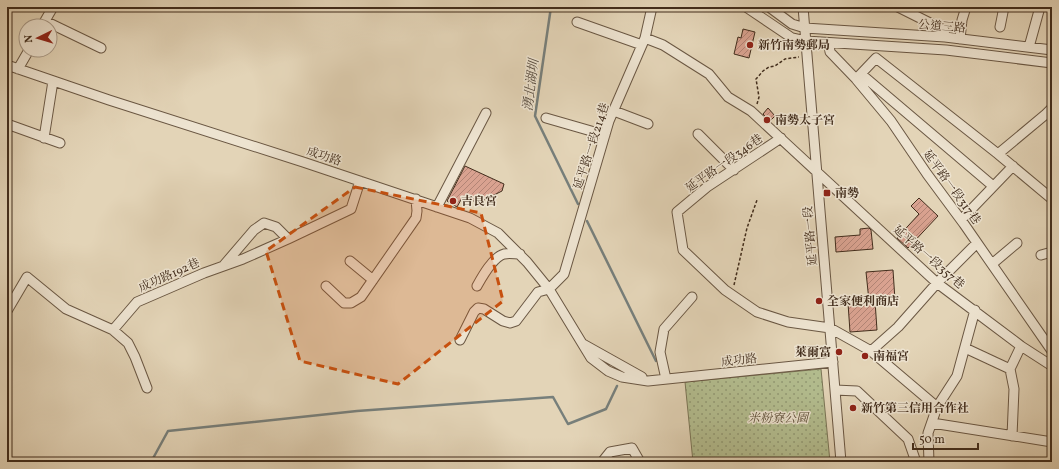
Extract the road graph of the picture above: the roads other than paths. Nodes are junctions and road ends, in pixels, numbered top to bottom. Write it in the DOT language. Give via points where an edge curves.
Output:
graph roads {
  1 [pos="53,7"];
  2 [pos="652,7"];
  3 [pos="746,7"];
  4 [pos="769,7"];
  5 [pos="803,7"];
  6 [pos="898,7"];
  7 [pos="966,7"];
  8 [pos="1004,7"];
  9 [pos="1040,7"];
  10 [pos="47,18"];
  11 [pos="577,22"];
  12 [pos="1000,27"];
  13 [pos="805,28"];
  14 [pos="58,30"];
  15 [pos="945,37"];
  16 [pos="960,39"];
  17 [pos="806,41"];
  18 [pos="644,42"];
  19 [pos="829,43"];
  20 [pos="876,45"];
  21 [pos="1030,47"];
  22 [pos="101,48"];
  23 [pos="1052,50"];
  24 [pos="24,58"];
  25 [pos="876,58"];
  26 [pos="1052,63"];
  27 [pos="7,65"];
  28 [pos="18,69"];
  29 [pos="858,76"];
  30 [pos="53,81"];
  31 [pos="614,111"];
  32 [pos="1049,111"];
  33 [pos="486,114"];
  34 [pos="546,118"];
  35 [pos="1052,122"];
  36 [pos="7,124"];
  37 [pos="648,124"];
  38 [pos="698,134"];
  39 [pos="605,135"];
  40 [pos="44,138"];
  41 [pos="781,138"];
  42 [pos="60,143"];
  43 [pos="998,154"];
  44 [pos="1013,166"];
  45 [pos="734,170"];
  46 [pos="817,170"];
  47 [pos="360,180"];
  48 [pos="993,186"];
  49 [pos="416,199"];
  50 [pos="1052,199"];
  51 [pos="438,207"];
  52 [pos="960,220"];
  53 [pos="288,239"];
  54 [pos="977,243"];
  55 [pos="1017,243"];
  56 [pos="1052,252"];
  57 [pos="520,254"];
  58 [pos="1041,254"];
  59 [pos="350,261"];
  60 [pos="992,264"];
  61 [pos="223,266"];
  62 [pos="372,280"];
  63 [pos="937,283"];
  64 [pos="326,286"];
  65 [pos="476,286"];
  66 [pos="549,290"];
  67 [pos="692,297"];
  68 [pos="975,310"];
  69 [pos="7,311"];
  70 [pos="830,328"];
  71 [pos="113,330"];
  72 [pos="460,340"];
  73 [pos="1021,346"];
  74 [pos="965,348"];
  75 [pos="871,351"];
  76 [pos="1052,351"];
  77 [pos="833,362"];
  78 [pos="1052,366"];
  79 [pos="1010,369"];
  80 [pos="666,379"];
  81 [pos="147,388"];
  82 [pos="835,390"];
  83 [pos="937,406"];
  84 [pos="932,423"];
  85 [pos="1012,436"];
  86 [pos="1052,442"];
  87 [pos="602,462"];
  88 [pos="640,462"];
  89 [pos="841,462"];
  90 [pos="916,462"];
  91 [pos="929,462"];
  1 -- 10 [label="street"];
  2 -- 18 [label="street, 延平路一段214巷"];
  3 -- 17 [label="street, 公道三路" via="792,38"];
  4 -- 13 [label="street, 公道三路" via="792,24"];
  5 -- 13 [label="street, 延平路一段"];
  6 -- 15 [label="street" via="944,30"];
  7 -- 16 [label="street"];
  8 -- 12 [label="street"];
  9 -- 21 [label="street"];
  11 -- 18 [label="street, 延平路一段357巷"];
  13 -- 15 [label="street, 公道三路"];
  13 -- 17 [label="street, 延平路一段"];
  14 -- 22 [label="street"];
  15 -- 16 [label="street, 公道三路"];
  16 -- 21 [label="street, 公道三路"];
  17 -- 19 [label="street, 公道三路"];
  17 -- 46 [label="street, 延平路一段"];
  18 -- 31 [label="street, 延平路一段214巷"];
  18 -- 41 [label="street, 延平路一段357巷" via="663,45 709,74 728,98 753,113"];
  19 -- 20 [label="street, 公道三路"];
  19 -- 29 [label="street, 延平路一段317巷" via="830,52"];
  20 -- 25 [label="street"];
  20 -- 26 [label="street, 公道三路" via="946,50"];
  21 -- 23 [label="street, 公道三路"];
  24 -- 28 [label="street"];
  25 -- 29 [label="street"];
  25 -- 43 [label="street"];
  27 -- 28 [label="street, 成功路"];
  28 -- 30 [label="street, 成功路"];
  29 -- 48 [label="street"];
  29 -- 52 [label="street, 延平路一段317巷"];
  30 -- 40 [label="street"];
  30 -- 47 [label="street, 成功路"];
  31 -- 37 [label="street"];
  31 -- 39 [label="street, 延平路一段214巷"];
  32 -- 35 [label="street"];
  32 -- 43 [label="street"];
  33 -- 51 [label="street"];
  34 -- 39 [label="street"];
  36 -- 40 [label="street"];
  38 -- 45 [label="street"];
  39 -- 66 [label="street, 延平路一段214巷" via="564,274"];
  40 -- 42 [label="street"];
  41 -- 45 [label="street, 延平路一段346巷"];
  41 -- 46 [label="street, 延平路一段357巷"];
  43 -- 44 [label="street"];
  44 -- 48 [label="street"];
  44 -- 50 [label="street"];
  45 -- 70 [label="street, 延平路一段346巷" via="707,187 677,212 683,250 732,295 757,312 788,322"];
  46 -- 63 [label="street, 延平路一段357巷"];
  46 -- 70 [label="street, 延平路一段"];
  47 -- 49 [label="street, 成功路"];
  47 -- 53 [label="street, 成功路192巷" via="351,209"];
  48 -- 52 [label="street"];
  49 -- 51 [label="street, 成功路"];
  49 -- 62 [label="street" via="416,218"];
  51 -- 57 [label="street, 成功路" via="470,218 498,233"];
  52 -- 54 [label="street, 延平路一段317巷"];
  53 -- 61 [label="street, 成功路192巷"];
  53 -- 61 [label="street" via="276,228 264,223 254,230"];
  54 -- 60 [label="street, 延平路一段317巷"];
  54 -- 63 [label="street"];
  55 -- 60 [label="street"];
  56 -- 58 [label="street"];
  57 -- 65 [label="street" via="503,254 496,259"];
  57 -- 66 [label="street, 成功路"];
  59 -- 62 [label="street"];
  60 -- 76 [label="street, 延平路一段317巷"];
  61 -- 71 [label="street, 成功路192巷" via="137,302"];
  62 -- 64 [label="street" via="360,297 351,303 344,303"];
  63 -- 68 [label="street, 延平路一段357巷"];
  63 -- 75 [label="street" via="898,327"];
  66 -- 72 [label="street, 延平路一段214巷" via="538,292 516,321 510,323 478,308"];
  66 -- 80 [label="street, 成功路" via="582,344 648,381"];
  67 -- 80 [label="street" via="664,329 660,352"];
  68 -- 73 [label="street, 延平路一段357巷"];
  68 -- 74 [label="street"];
  69 -- 71 [label="street" via="27,277 66,308"];
  70 -- 75 [label="street"];
  70 -- 77 [label="street, 延平路一段"];
  71 -- 81 [label="street" via="128,343"];
  73 -- 78 [label="street, 延平路一段357巷"];
  73 -- 79 [label="street"];
  74 -- 79 [label="street"];
  74 -- 83 [label="street" via="957,376"];
  75 -- 83 [label="street"];
  77 -- 80 [label="street, 成功路"];
  77 -- 82 [label="street, 延平路一段"];
  79 -- 85 [label="street" via="1014,389"];
  82 -- 89 [label="street, 延平路一段"];
  82 -- 90 [label="street" via="857,390 908,439"];
  83 -- 84 [label="street"];
  84 -- 85 [label="street"];
  84 -- 91 [label="street" via="928,433"];
  85 -- 86 [label="street"];
  87 -- 88 [label="street" via="610,452 632,448"];
}
